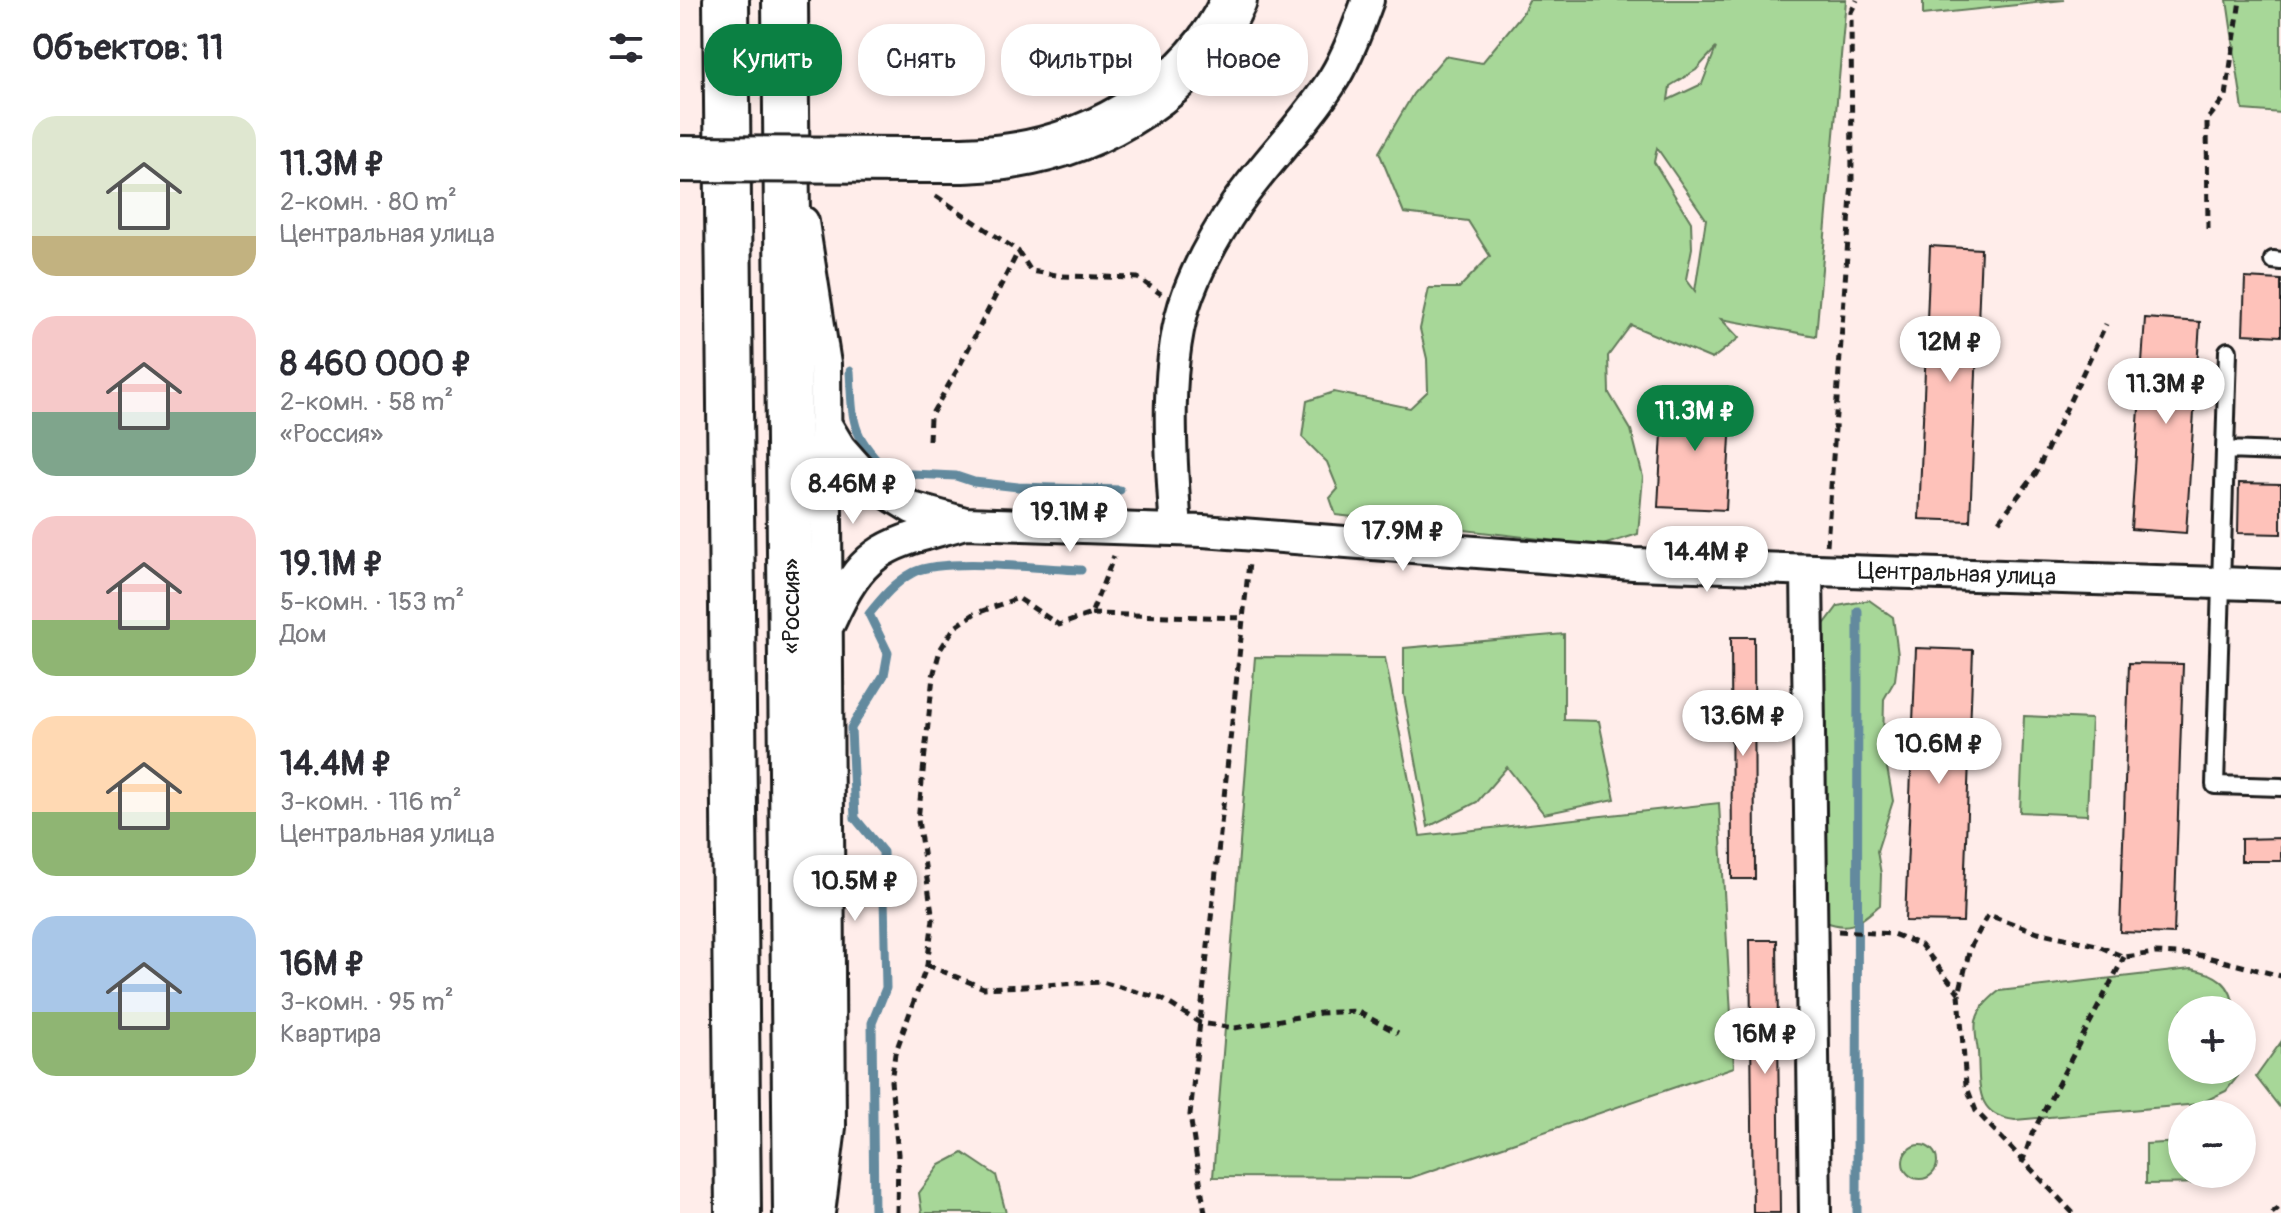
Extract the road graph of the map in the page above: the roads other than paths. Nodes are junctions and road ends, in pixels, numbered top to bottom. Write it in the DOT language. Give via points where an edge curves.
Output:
graph roads {
  1 [pos="726,0"];
  2 [pos="785,0"];
  3 [pos="1234,0"];
  4 [pos="1368,0"];
  5 [pos="786,109"];
  6 [pos="680,159"];
  7 [pos="2228,351"];
  8 [pos="825,423"];
  9 [pos="2225,450"];
  10 [pos="2281,452"];
  11 [pos="965,523"];
  12 [pos="1176,530"];
  13 [pos="1816,570"];
  14 [pos="2221,583"];
  15 [pos="2281,585"];
  16 [pos="827,630"];
  17 [pos="2281,787"];
  18 [pos="738,1213"];
  19 [pos="796,1213"];
  20 [pos="819,1213"];
  21 [pos="1815,1213"];
  1 -- 18 [label="main road"];
  2 -- 5 [label="main road, «Россия»"];
  3 -- 6 [label="main road, bridge" via="1214,36 1177,77 1140,105 1070,141 923,177"];
  4 -- 12 [label="street" via="1333,78 1238,202 1212,243 1183,309 1170,445"];
  5 -- 8 [label="street" via="825,364"];
  5 -- 19 [label="main road, «Россия»"];
  7 -- 9 [label="lane"];
  8 -- 11 [label="street" via="870,482 912,508"];
  8 -- 16 [label="street"];
  9 -- 10 [label="lane"];
  9 -- 14 [label="lane"];
  11 -- 12 [label="street, Центральная улица"];
  11 -- 16 [label="street" via="889,545 853,578"];
  12 -- 13 [label="street, Центральная улица" via="1633,564"];
  13 -- 14 [label="street, Центральная улица"];
  13 -- 21 [label="street" via="1811,929"];
  14 -- 15 [label="street, Центральная улица"];
  14 -- 17 [label="lane" via="2215,785"];
  16 -- 20 [label="street" via="830,1127"];
}
